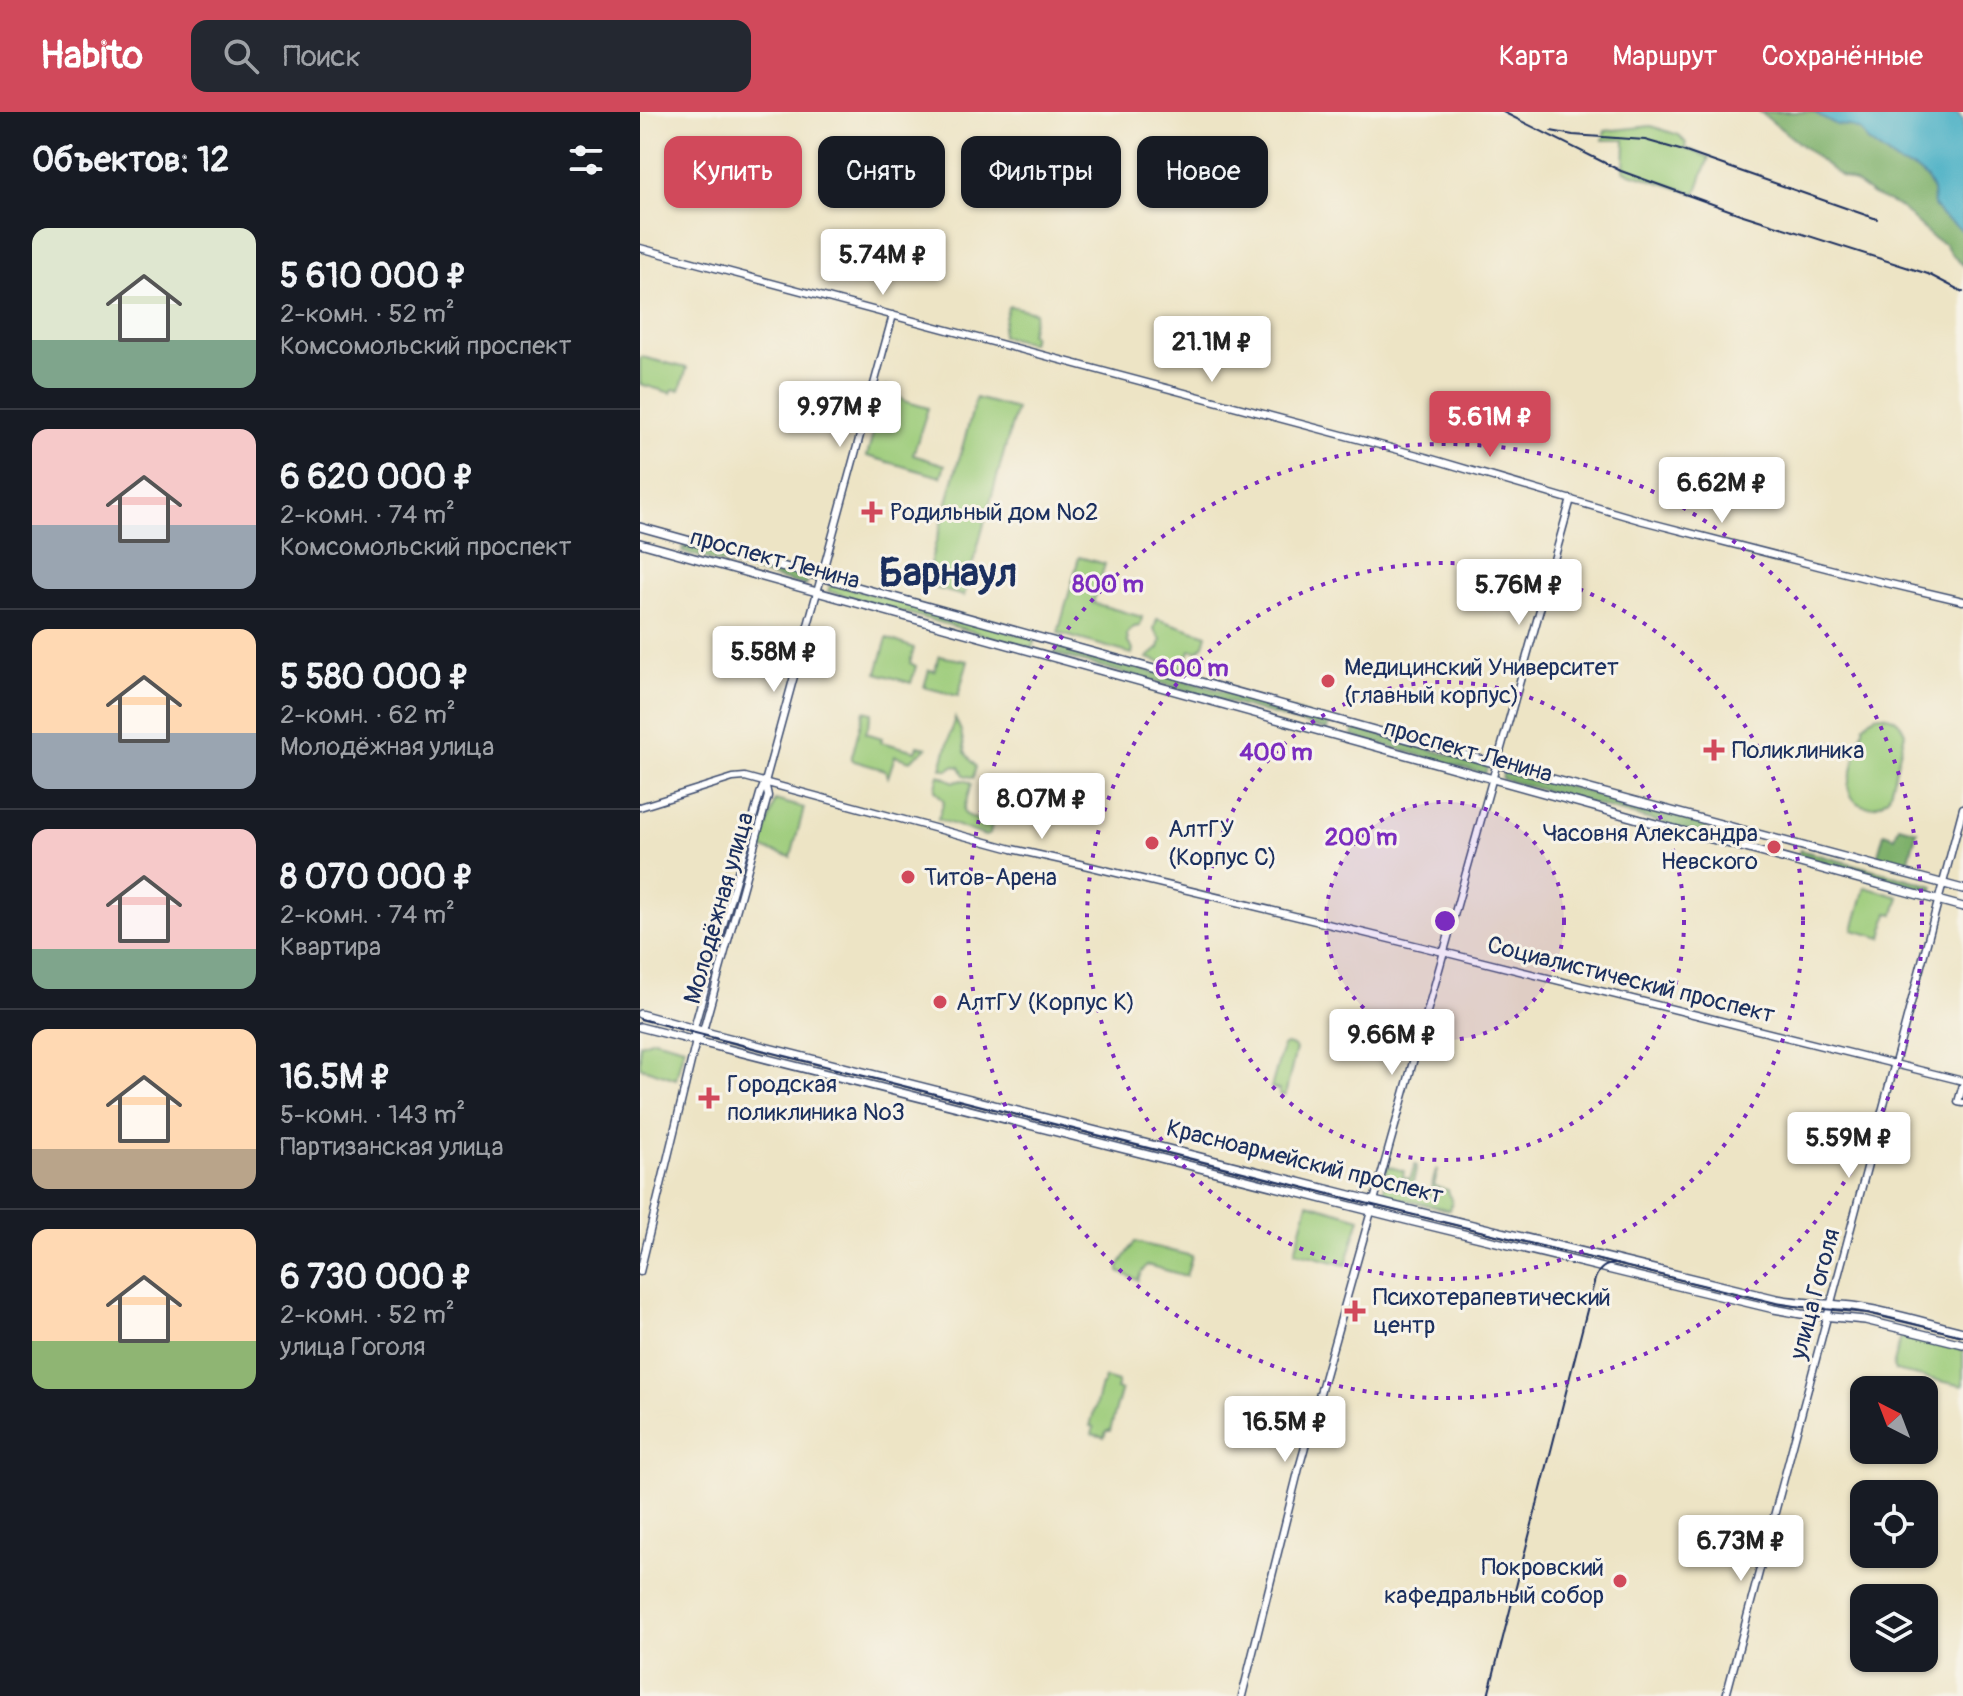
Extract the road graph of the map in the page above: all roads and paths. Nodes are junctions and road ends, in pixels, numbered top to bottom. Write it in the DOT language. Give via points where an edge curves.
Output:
graph roads {
  1 [pos="640,248"];
  2 [pos="893,315"];
  3 [pos="1571,499"];
  4 [pos="640,527"];
  5 [pos="640,543"];
  6 [pos="822,576"];
  7 [pos="817,592"];
  8 [pos="1963,601"];
  9 [pos="1497,764"];
  10 [pos="1493,779"];
  11 [pos="765,782"];
  12 [pos="640,807"];
  13 [pos="1963,808"];
  14 [pos="1943,884"];
  15 [pos="1963,889"];
  16 [pos="1939,900"];
  17 [pos="1963,907"];
  18 [pos="1443,952"];
  19 [pos="640,1014"];
  20 [pos="640,1027"];
  21 [pos="699,1030"];
  22 [pos="696,1041"];
  23 [pos="1895,1064"];
  24 [pos="1963,1083"];
  25 [pos="1961,1103"];
  26 [pos="1189,1154"];
  27 [pos="1186,1164"];
  28 [pos="1374,1201"];
  29 [pos="1371,1211"];
  30 [pos="1478,1226"];
  31 [pos="1475,1237"];
  32 [pos="640,1272"];
  33 [pos="1830,1304"];
  34 [pos="1827,1316"];
  35 [pos="1963,1332"];
  36 [pos="1963,1344"];
  37 [pos="1242,1696"];
  38 [pos="1726,1696"];
  1 -- 2 [label="street"];
  2 -- 3 [label="street"];
  2 -- 6 [label="street, Молодёжная улица"];
  3 -- 8 [label="street"];
  3 -- 9 [label="street"];
  4 -- 6 [label="main road, проспект Ленина"];
  5 -- 7 [label="main road, проспект Ленина"];
  6 -- 7 [label="street, Молодёжная улица"];
  6 -- 9 [label="main road, проспект Ленина"];
  7 -- 10 [label="main road, проспект Ленина"];
  7 -- 11 [label="street, Молодёжная улица"];
  9 -- 10 [label="street"];
  9 -- 14 [label="main road, проспект Ленина"];
  10 -- 16 [label="main road, проспект Ленина"];
  10 -- 18 [label="street"];
  11 -- 12 [label="street, Социалистический проспект" via="739,776"];
  11 -- 18 [label="street, Социалистический проспект" via="1012,849"];
  11 -- 21 [label="street, Молодёжная улица" via="768,796"];
  13 -- 14 [label="street, улица Гоголя"];
  14 -- 15 [label="main road, проспект Ленина"];
  14 -- 16 [label="street, улица Гоголя"];
  16 -- 17 [label="main road, проспект Ленина"];
  16 -- 23 [label="street, улица Гоголя"];
  18 -- 23 [label="street, Социалистический проспект"];
  18 -- 28 [label="street"];
  19 -- 21 [label="main road, Красноармейский проспект"];
  20 -- 22 [label="main road, Красноармейский проспект"];
  21 -- 22 [label="street, Молодёжная улица"];
  21 -- 26 [label="main road, Красноармейский проспект"];
  22 -- 27 [label="main road, Красноармейский проспект"];
  22 -- 32 [label="street, Молодёжная улица"];
  23 -- 24 [label="street, Социалистический проспект"];
  23 -- 33 [label="street, улица Гоголя"];
  24 -- 25 [label="street"];
  26 -- 27 [label="main road"];
  26 -- 28 [label="main road, Красноармейский проспект"];
  27 -- 29 [label="main road, Красноармейский проспект"];
  28 -- 29 [label="street"];
  28 -- 30 [label="main road, Красноармейский проспект"];
  29 -- 31 [label="main road, Красноармейский проспект"];
  29 -- 37 [label="street"];
  30 -- 31 [label="main road"];
  30 -- 33 [label="main road, Красноармейский проспект" via="1777,1299"];
  31 -- 34 [label="main road, Красноармейский проспект" via="1774,1309"];
  33 -- 34 [label="street, улица Гоголя"];
  33 -- 35 [label="main road, Красноармейский проспект"];
  34 -- 36 [label="main road, Красноармейский проспект"];
  34 -- 38 [label="street, улица Гоголя"];
}
